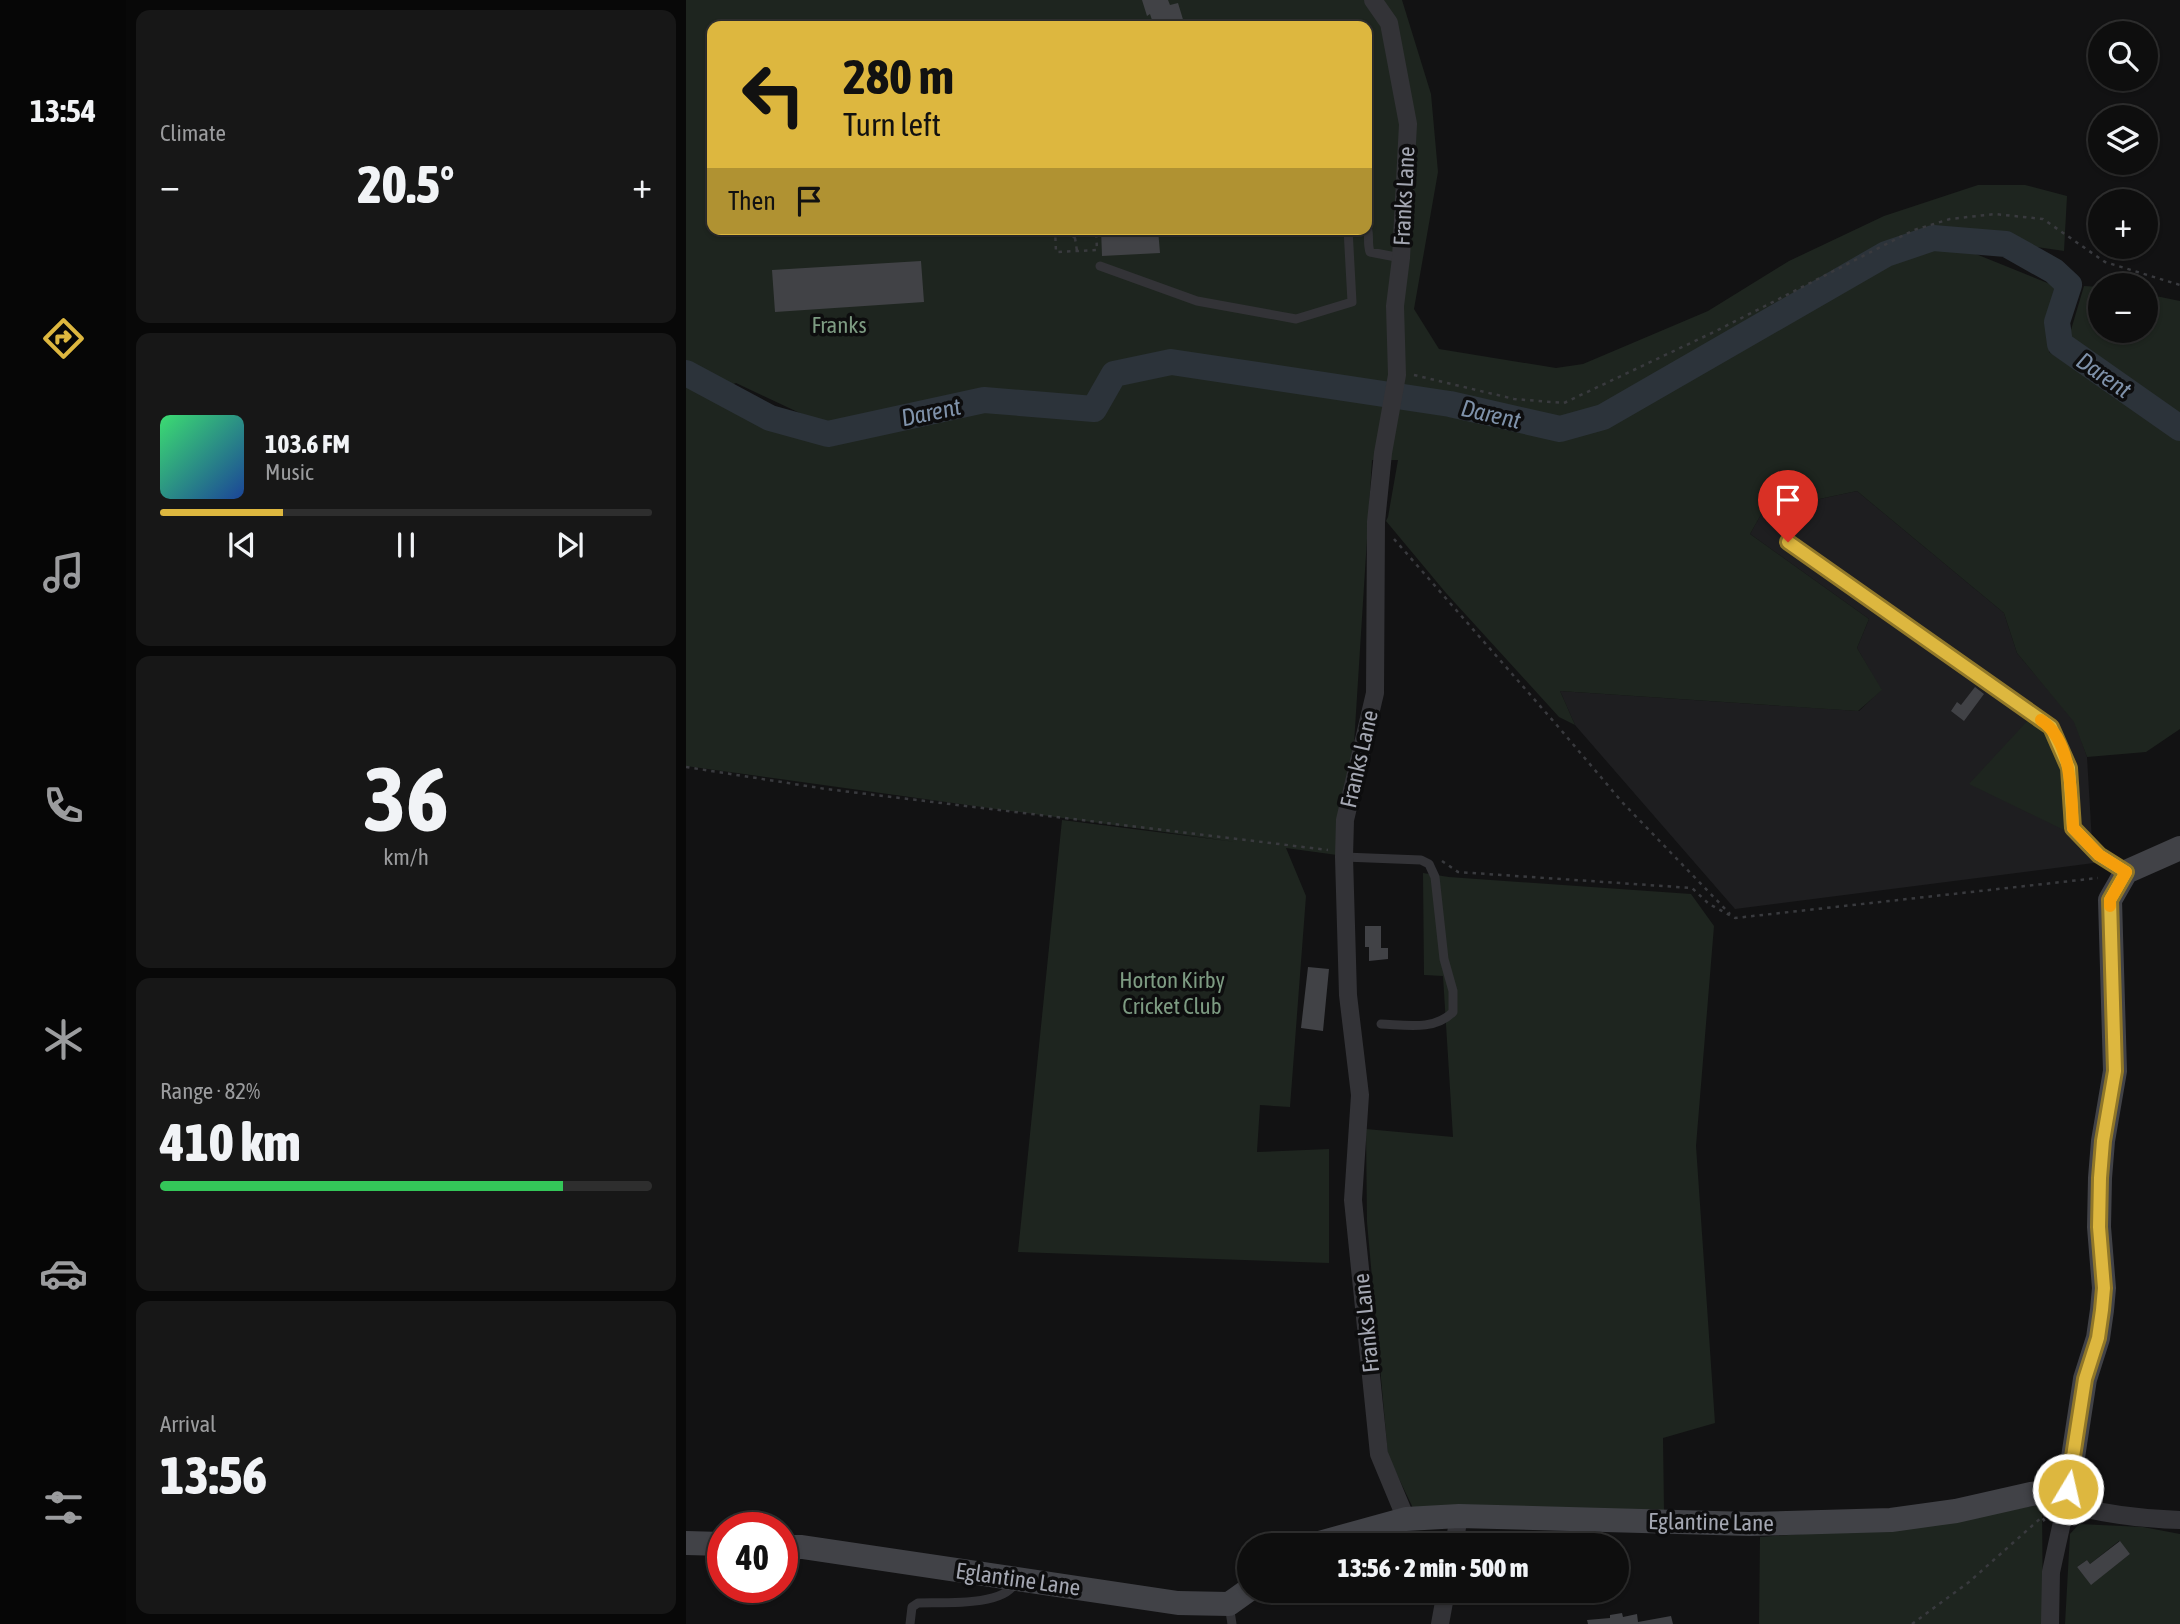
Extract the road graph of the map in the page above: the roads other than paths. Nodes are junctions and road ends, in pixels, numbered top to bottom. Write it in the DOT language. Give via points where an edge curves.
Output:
graph roads {
  1 [pos="1373,0"];
  2 [pos="1348,235"];
  3 [pos="1369,235"];
  4 [pos="1401,258"];
  5 [pos="1100,266"];
  6 [pos="1788,542"];
  7 [pos="2180,848"];
  8 [pos="1344,854"];
  9 [pos="2126,872"];
  10 [pos="1381,1024"];
  11 [pos="2067,1496"];
  12 [pos="1459,1516"];
  13 [pos="1406,1519"];
  14 [pos="2180,1520"];
  15 [pos="1355,1533"];
  16 [pos="1456,1533"];
  17 [pos="686,1543"];
  18 [pos="707,1544"];
  19 [pos="798,1547"];
  20 [pos="1017,1578"];
  21 [pos="1444,1603"];
  22 [pos="1230,1614"];
  23 [pos="910,1624"];
  24 [pos="1440,1624"];
  25 [pos="2050,1624"];
  1 -- 4 [label="street, Franks Lane" via="1389,23 1408,124"];
  2 -- 5 [label="lane" via="1352,302 1296,319 1197,301"];
  3 -- 4 [label="lane" via="1370,252"];
  4 -- 8 [label="street, Franks Lane" via="1395,306 1397,374 1376,522 1375,693 1345,820"];
  6 -- 9 [label="lane" via="2051,727 2069,768 2073,828 2099,855"];
  7 -- 9 [label="street"];
  8 -- 10 [label="lane" via="1421,860 1436,877 1452,1012 1431,1025"];
  8 -- 13 [label="street, Franks Lane" via="1348,995 1360,1095 1353,1200 1379,1454"];
  9 -- 11 [label="street" via="2110,900 2115,1071 2100,1178 2102,1310 2085,1379"];
  11 -- 12 [label="street, Eglantine Lane" via="2031,1493 1891,1520 1750,1524"];
  11 -- 14 [label="street" via="2098,1512"];
  11 -- 25 [label="street" via="2051,1572"];
  12 -- 13 [label="street, Eglantine Lane"];
  12 -- 16 [label="street"];
  13 -- 15 [label="street, Eglantine Lane"];
  17 -- 18 [label="street"];
  19 -- 20 [label="street, Eglantine Lane"];
  20 -- 22 [label="street, Eglantine Lane"];
  20 -- 23 [label="lane" via="1012,1589 999,1596 918,1603 912,1607"];
  21 -- 24 [label="street"];
}
